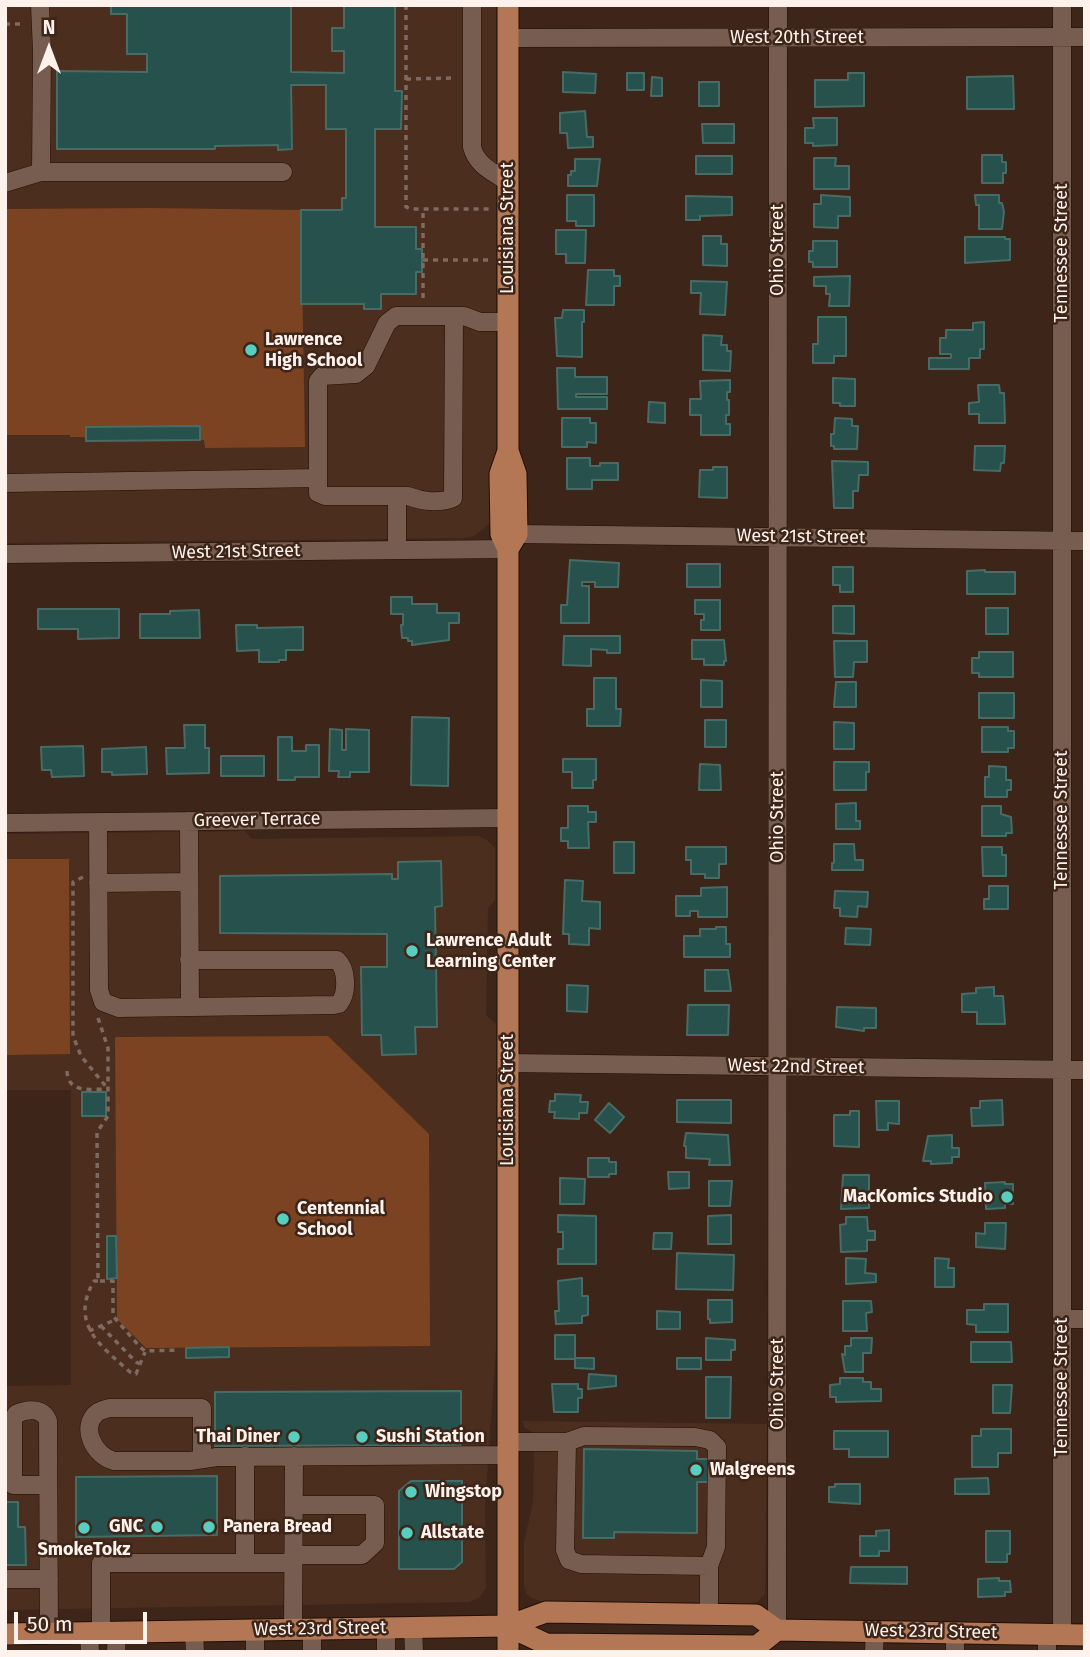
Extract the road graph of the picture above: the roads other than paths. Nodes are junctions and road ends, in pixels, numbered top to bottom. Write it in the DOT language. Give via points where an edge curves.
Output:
graph roads {
  1 [pos="40,5"];
  2 [pos="472,5"];
  3 [pos="508,5"];
  4 [pos="778,5"];
  5 [pos="1062,5"];
  6 [pos="1062,37"];
  7 [pos="1085,37"];
  8 [pos="508,38"];
  9 [pos="778,38"];
  10 [pos="41,172"];
  11 [pos="283,172"];
  12 [pos="508,182"];
  13 [pos="5,183"];
  14 [pos="454,316"];
  15 [pos="508,322"];
  16 [pos="318,478"];
  17 [pos="5,483"];
  18 [pos="402,496"];
  19 [pos="778,537"];
  20 [pos="1062,540"];
  21 [pos="512,541"];
  22 [pos="1085,541"];
  23 [pos="397,550"];
  24 [pos="5,554"];
  25 [pos="508,818"];
  26 [pos="189,821"];
  27 [pos="98,822"];
  28 [pos="5,823"];
  29 [pos="189,882"];
  30 [pos="98,883"];
  31 [pos="189,960"];
  32 [pos="190,1007"];
  33 [pos="508,1063"];
  34 [pos="778,1066"];
  35 [pos="1062,1070"];
  36 [pos="1085,1070"];
  37 [pos="1062,1319"];
  38 [pos="1085,1319"];
  39 [pos="567,1442"];
  40 [pos="508,1449"];
  41 [pos="245,1456"];
  42 [pos="294,1456"];
  43 [pos="202,1459"];
  44 [pos="9,1485"];
  45 [pos="48,1485"];
  46 [pos="294,1505"];
  47 [pos="293,1559"];
  48 [pos="245,1563"];
  49 [pos="709,1566"];
  50 [pos="5,1579"];
  51 [pos="49,1579"];
  52 [pos="709,1614"];
  53 [pos="508,1626"];
  54 [pos="386,1628"];
  55 [pos="413,1628"];
  56 [pos="302,1629"];
  57 [pos="255,1630"];
  58 [pos="778,1630"];
  59 [pos="874,1630"];
  60 [pos="5,1634"];
  61 [pos="49,1634"];
  62 [pos="1085,1635"];
  63 [pos="103,1640"];
  64 [pos="1052,1640"];
  65 [pos="195,1641"];
  66 [pos="955,1642"];
  67 [pos="660,1648"];
  68 [pos="715,1649"];
  69 [pos="255,1652"];
  70 [pos="312,1652"];
  71 [pos="386,1652"];
  72 [pos="414,1652"];
  73 [pos="508,1652"];
  74 [pos="874,1652"];
  1 -- 10 [label="street"];
  2 -- 12 [label="street" via="474,157"];
  3 -- 8 [label="main road, Louisiana Street"];
  4 -- 9 [label="street, Ohio Street"];
  5 -- 6 [label="street, Tennessee Street"];
  6 -- 7 [label="street, West 20th Street"];
  6 -- 9 [label="street, West 20th Street"];
  6 -- 20 [label="street, Tennessee Street"];
  8 -- 9 [label="street, West 20th Street"];
  8 -- 12 [label="main road, Louisiana Street"];
  9 -- 19 [label="street, Ohio Street"];
  10 -- 11 [label="street"];
  10 -- 13 [label="street"];
  12 -- 15 [label="main road, Louisiana Street"];
  14 -- 15 [label="street"];
  14 -- 16 [label="street" via="416,311 396,316 387,323 366,366 356,374 322,376 318,381"];
  14 -- 18 [label="street" via="453,498"];
  15 -- 21 [label="main road, Louisiana Street" via="508,451 500,474 501,534"];
  16 -- 17 [label="street"];
  16 -- 18 [label="street" via="318,493 325,496"];
  18 -- 23 [label="street"];
  19 -- 20 [label="street, West 21st Street"];
  19 -- 21 [label="street, West 21st Street"];
  19 -- 34 [label="street, Ohio Street"];
  20 -- 22 [label="street, West 21st Street"];
  20 -- 35 [label="street, Tennessee Street"];
  21 -- 23 [label="street, West 21st Street"];
  21 -- 25 [label="main road, Louisiana Street"];
  23 -- 24 [label="street, West 21st Street"];
  25 -- 26 [label="street, Greever Terrace"];
  25 -- 33 [label="main road, Louisiana Street"];
  26 -- 27 [label="street, Greever Terrace"];
  26 -- 29 [label="street"];
  27 -- 28 [label="street, Greever Terrace"];
  27 -- 30 [label="street"];
  29 -- 30 [label="street"];
  29 -- 31 [label="street"];
  30 -- 32 [label="street" via="103,1002 119,1008"];
  31 -- 32 [label="street"];
  31 -- 32 [label="street" via="337,960 344,968 344,996 339,1004"];
  33 -- 34 [label="street, West 22nd Street"];
  33 -- 40 [label="main road, Louisiana Street"];
  34 -- 35 [label="street, West 22nd Street"];
  34 -- 58 [label="street, Ohio Street"];
  35 -- 36 [label="street, West 22nd Street"];
  35 -- 37 [label="street, Tennessee Street"];
  37 -- 38 [label="street"];
  37 -- 64 [label="street, Tennessee Street"];
  39 -- 40 [label="street"];
  39 -- 49 [label="street" via="565,1550 569,1560"];
  39 -- 49 [label="street" via="584,1436 710,1440 717,1447 716,1547"];
  40 -- 42 [label="street"];
  40 -- 53 [label="main road, Louisiana Street"];
  41 -- 42 [label="street"];
  41 -- 43 [label="street"];
  41 -- 48 [label="street"];
  42 -- 46 [label="street"];
  43 -- 43 [label="street" via="202,1408 109,1408 97,1412 92,1421 92,1443 105,1459"];
  44 -- 45 [label="street"];
  44 -- 45 [label="street" via="13,1421 22,1411 39,1410 48,1421"];
  45 -- 51 [label="street"];
  46 -- 47 [label="street"];
  46 -- 47 [label="street" via="375,1505 375,1543 362,1555"];
  47 -- 48 [label="street"];
  47 -- 56 [label="street"];
  48 -- 63 [label="street" via="101,1563"];
  49 -- 52 [label="street"];
  50 -- 51 [label="street"];
  51 -- 61 [label="street"];
  52 -- 53 [label="main road, West 23rd Street" via="547,1612"];
  52 -- 58 [label="main road, West 23rd Street" via="756,1615"];
  53 -- 55 [label="main road, West 23rd Street"];
  53 -- 67 [label="main road, West 23rd Street" via="546,1644"];
  53 -- 73 [label="main road, Louisiana Street"];
  54 -- 55 [label="main road, West 23rd Street"];
  54 -- 56 [label="main road, West 23rd Street"];
  54 -- 71 [label="street"];
  55 -- 72 [label="street"];
  56 -- 57 [label="main road, West 23rd Street"];
  56 -- 70 [label="street"];
  57 -- 65 [label="main road, West 23rd Street"];
  57 -- 69 [label="street"];
  58 -- 59 [label="main road, West 23rd Street"];
  58 -- 68 [label="main road, West 23rd Street" via="757,1646"];
  59 -- 66 [label="main road, West 23rd Street"];
  59 -- 74 [label="street"];
  60 -- 61 [label="main road, West 23rd Street"];
  61 -- 63 [label="main road, West 23rd Street"];
  62 -- 64 [label="main road, West 23rd Street"];
  63 -- 65 [label="main road, West 23rd Street"];
  64 -- 66 [label="main road, West 23rd Street"];
  67 -- 68 [label="main road, West 23rd Street"];
}
